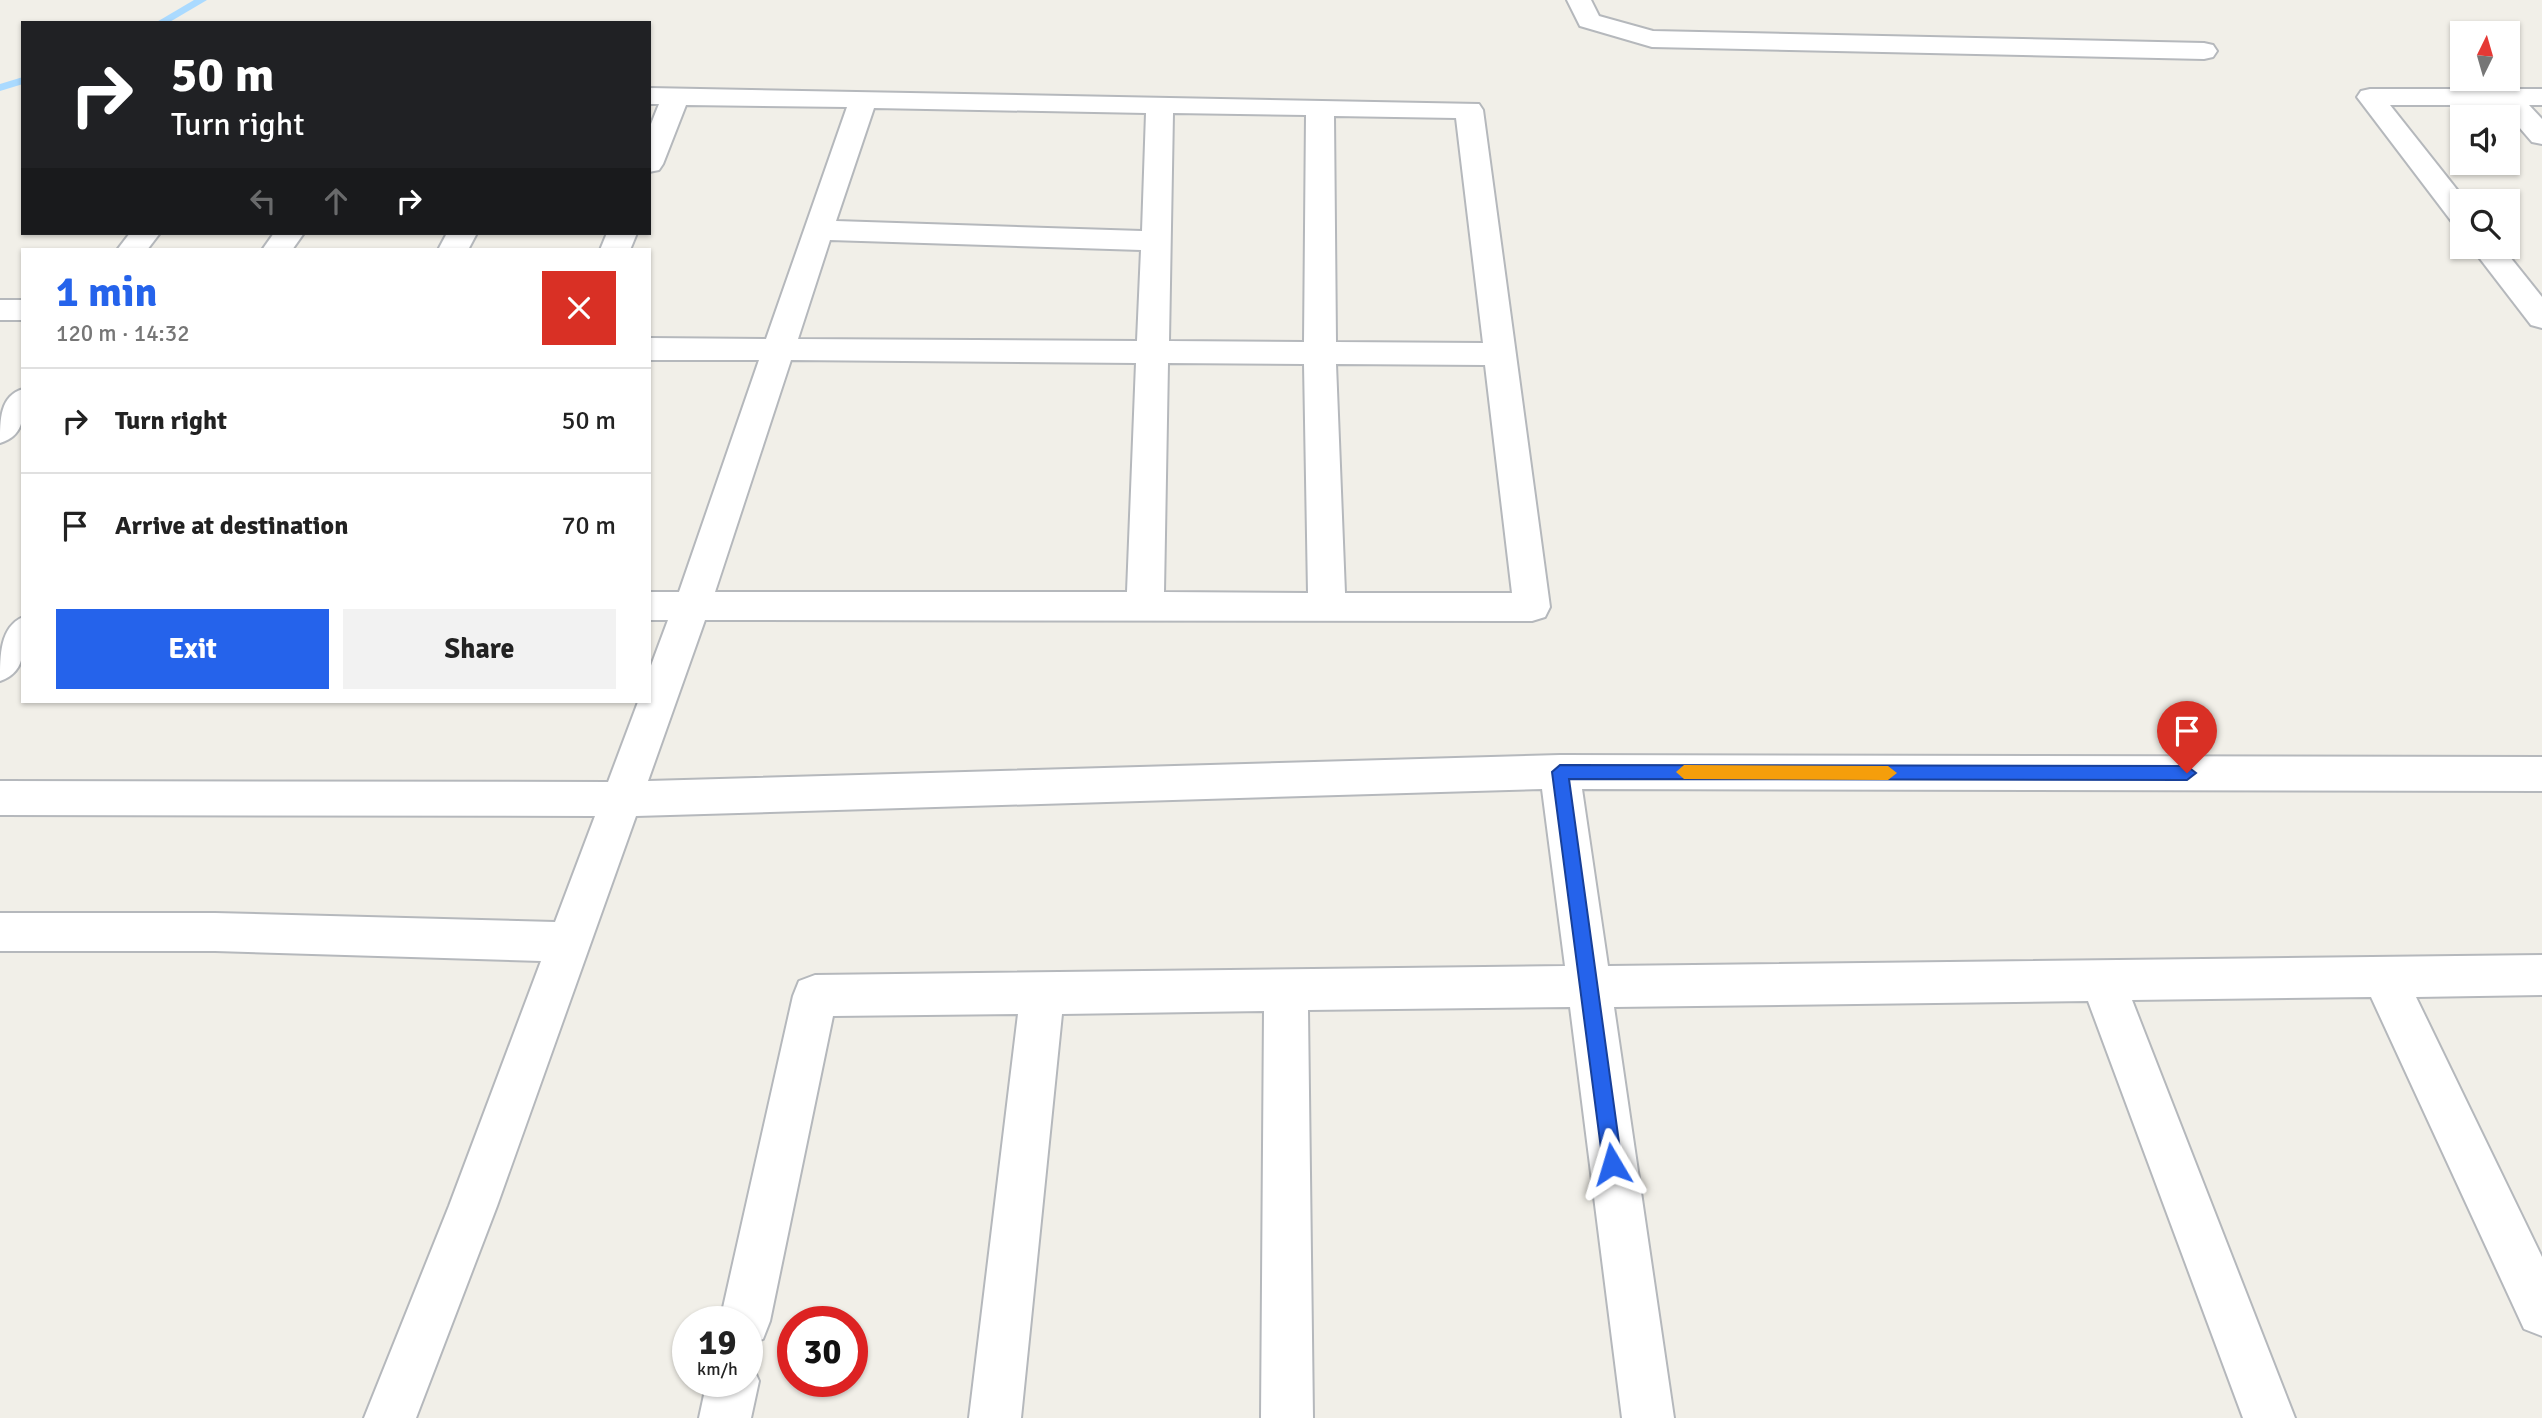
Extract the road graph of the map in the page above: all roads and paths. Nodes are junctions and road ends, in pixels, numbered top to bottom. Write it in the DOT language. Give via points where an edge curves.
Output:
graph roads {
  1 [pos="1579,0"];
  2 [pos="2204,51"];
  3 [pos="662,96"];
  4 [pos="2507,97"];
  5 [pos="2542,97"];
  6 [pos="863,99"];
  7 [pos="1160,104"];
  8 [pos="1320,107"];
  9 [pos="2542,136"];
  10 [pos="651,154"];
  11 [pos="2450,200"];
  12 [pos="818,230"];
  13 [pos="1156,241"];
  14 [pos="2495,259"];
  15 [pos="0,310"];
  16 [pos="21,310"];
  17 [pos="2542,318"];
  18 [pos="651,349"];
  19 [pos="776,349"];
  20 [pos="1153,352"];
  21 [pos="1320,353"];
  22 [pos="1500,354"];
  23 [pos="21,403"];
  24 [pos="0,431"];
  25 [pos="651,606"];
  26 [pos="692,606"];
  27 [pos="1145,606"];
  28 [pos="1328,607"];
  29 [pos="21,635"];
  30 [pos="0,666"];
  31 [pos="1560,772"];
  32 [pos="2542,774"];
  33 [pos="0,798"];
  34 [pos="622,799"];
  35 [pos="0,932"];
  36 [pos="570,942"];
  37 [pos="2542,975"];
  38 [pos="2384,977"];
  39 [pos="2102,980"];
  40 [pos="1589,987"];
  41 [pos="1286,991"];
  42 [pos="1042,993"];
  43 [pos="748,1306"];
  44 [pos="2542,1311"];
  45 [pos="729,1397"];
  46 [pos="390,1418"];
  47 [pos="724,1418"];
  48 [pos="995,1418"];
  49 [pos="1287,1418"];
  50 [pos="1648,1418"];
  51 [pos="2269,1418"];
  1 -- 2 [label="street" via="1589,21 1652,39"];
  3 -- 6 [label="street"];
  3 -- 10 [label="street"];
  4 -- 5 [label="street"];
  4 -- 9 [label="street"];
  4 -- 11 [label="street" via="2370,97"];
  6 -- 7 [label="street"];
  6 -- 12 [label="street"];
  7 -- 8 [label="street"];
  7 -- 13 [label="street"];
  8 -- 21 [label="street"];
  8 -- 22 [label="street" via="1469,110"];
  12 -- 13 [label="street"];
  12 -- 19 [label="street"];
  13 -- 20 [label="street"];
  14 -- 17 [label="street"];
  15 -- 16 [label="street"];
  18 -- 19 [label="street"];
  19 -- 20 [label="street"];
  19 -- 26 [label="street"];
  20 -- 21 [label="street"];
  20 -- 27 [label="street"];
  21 -- 22 [label="street"];
  21 -- 28 [label="street"];
  22 -- 28 [label="street" via="1532,607"];
  23 -- 24 [label="street"];
  25 -- 26 [label="street"];
  26 -- 27 [label="street"];
  26 -- 34 [label="street"];
  27 -- 28 [label="street"];
  29 -- 30 [label="street"];
  31 -- 32 [label="street"];
  31 -- 34 [label="street"];
  31 -- 40 [label="street"];
  33 -- 34 [label="street"];
  34 -- 36 [label="street"];
  35 -- 36 [label="street" via="215,932"];
  36 -- 46 [label="street"];
  37 -- 38 [label="street"];
  38 -- 39 [label="street"];
  38 -- 44 [label="street"];
  39 -- 40 [label="street"];
  39 -- 51 [label="street"];
  40 -- 41 [label="street"];
  40 -- 50 [label="street"];
  41 -- 42 [label="street"];
  41 -- 49 [label="street"];
  42 -- 43 [label="street" via="815,996"];
  42 -- 48 [label="street"];
  45 -- 47 [label="street"];
}
